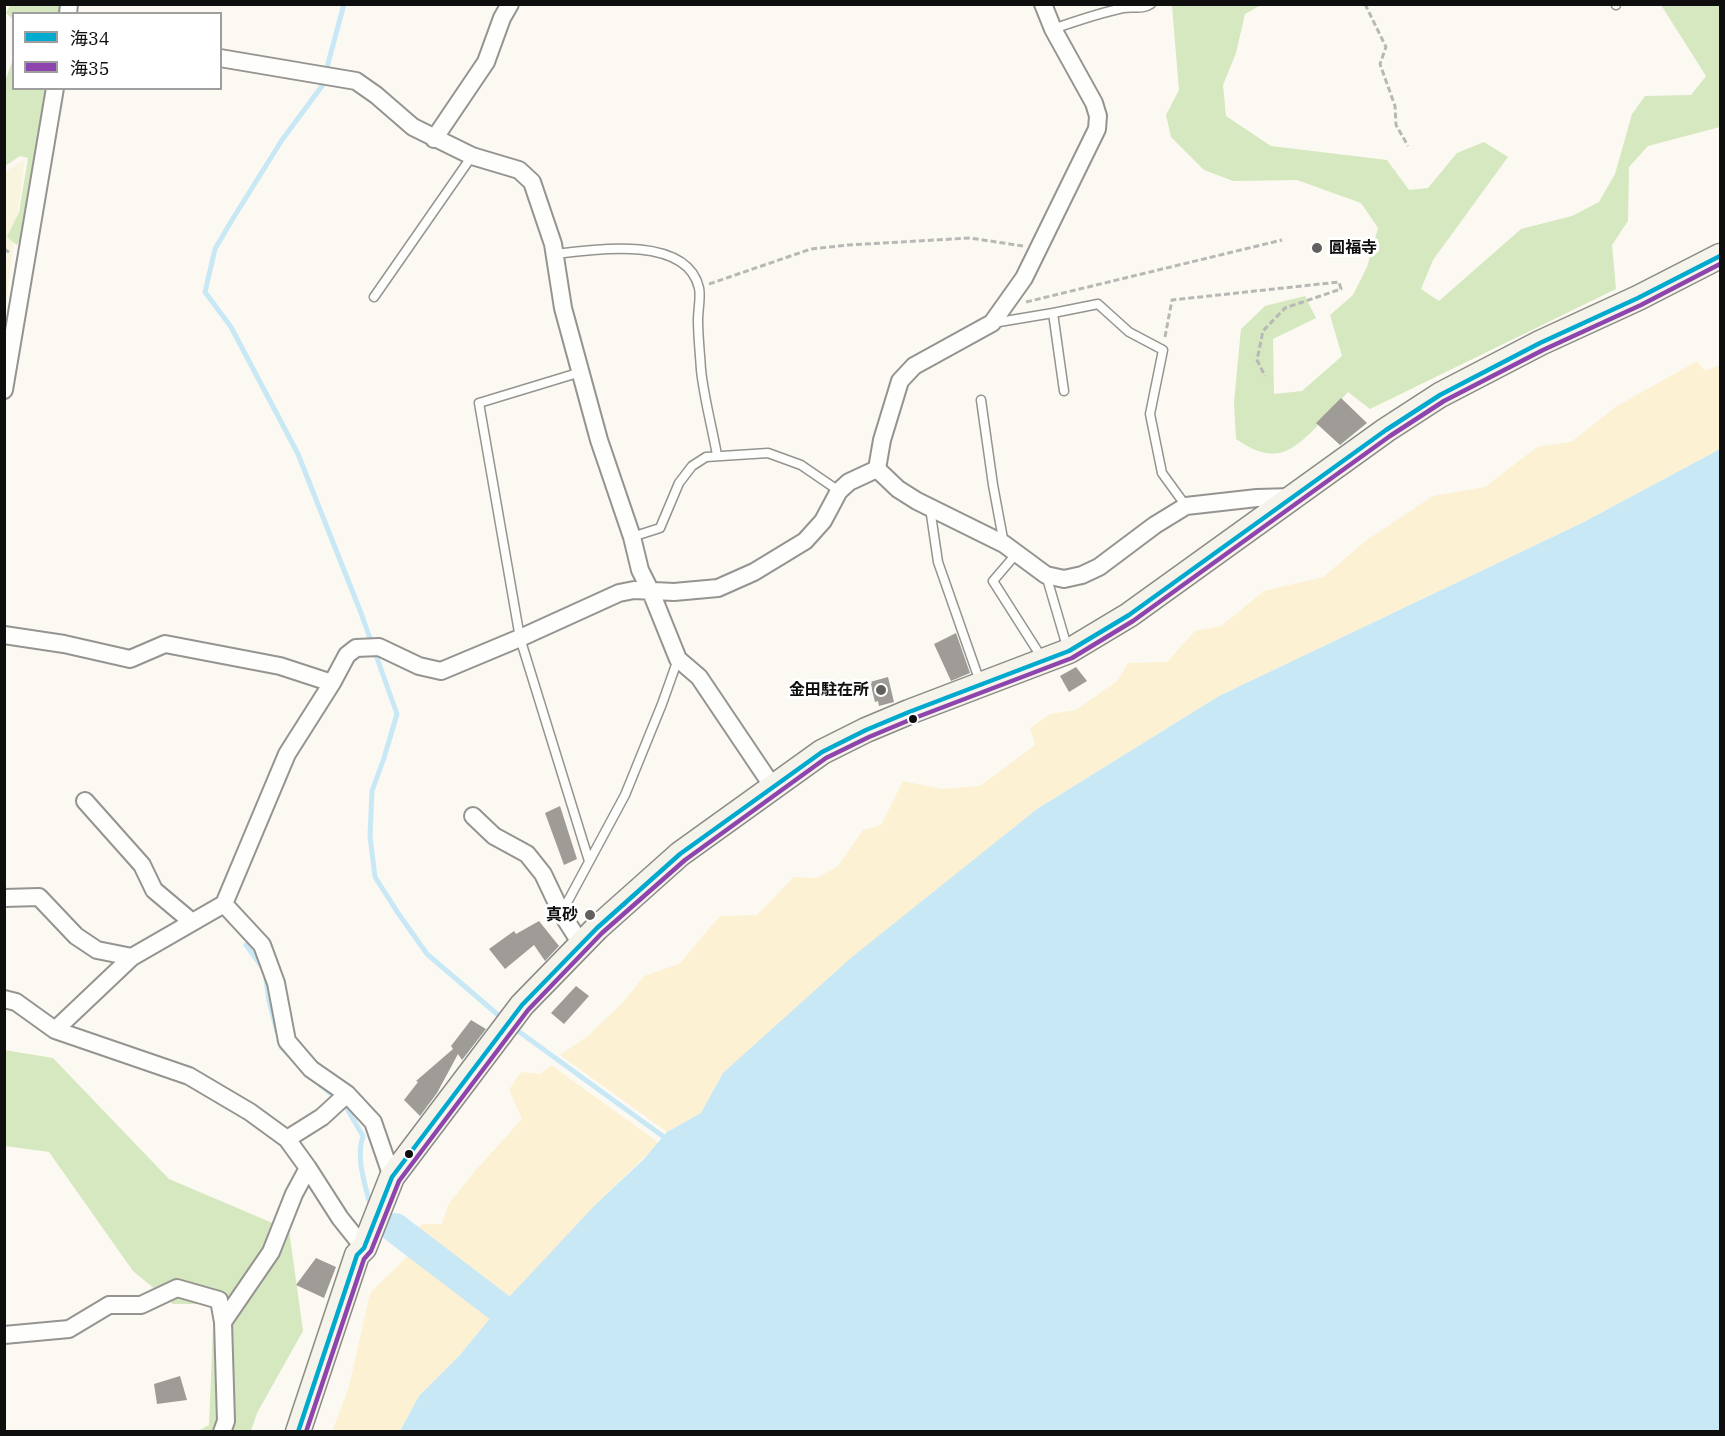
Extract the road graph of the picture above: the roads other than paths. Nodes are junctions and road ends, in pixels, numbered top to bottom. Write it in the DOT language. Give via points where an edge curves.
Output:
graph roads {
  1 [pos="510,4"];
  2 [pos="1043,4"];
  3 [pos="1151,4"];
  4 [pos="1127,6"];
  5 [pos="1053,29"];
  6 [pos="222,58"];
  7 [pos="55,90"];
  8 [pos="434,139"];
  9 [pos="472,156"];
  10 [pos="556,254"];
  11 [pos="1720,256"];
  12 [pos="374,297"];
  13 [pos="1053,313"];
  14 [pos="992,323"];
  15 [pos="581,372"];
  16 [pos="4,390"];
  17 [pos="1064,391"];
  18 [pos="981,400"];
  19 [pos="717,455"];
  20 [pos="877,470"];
  21 [pos="839,491"];
  22 [pos="1292,497"];
  23 [pos="1186,506"];
  24 [pos="930,507"];
  25 [pos="632,537"];
  26 [pos="1011,548"];
  27 [pos="1046,575"];
  28 [pos="651,592"];
  29 [pos="4,635"];
  30 [pos="520,638"];
  31 [pos="1069,651"];
  32 [pos="678,659"];
  33 [pos="1044,661"];
  34 [pos="332,683"];
  35 [pos="981,685"];
  36 [pos="773,787"];
  37 [pos="85,801"];
  38 [pos="473,816"];
  39 [pos="589,861"];
  40 [pos="4,898"];
  41 [pos="224,904"];
  42 [pos="562,914"];
  43 [pos="192,922"];
  44 [pos="581,944"];
  45 [pos="132,957"];
  46 [pos="4,999"];
  47 [pos="55,1030"];
  48 [pos="347,1094"];
  49 [pos="287,1139"];
  50 [pos="308,1168"];
  51 [pos="392,1177"];
  52 [pos="364,1248"];
  53 [pos="223,1322"];
  54 [pos="4,1335"];
  55 [pos="222,1431"];
  56 [pos="298,1431"];
  1 -- 8 [label="street" via="486,62"];
  2 -- 5 [label="street"];
  3 -- 4 [label="lane" via="1143,9"];
  4 -- 5 [label="lane"];
  5 -- 14 [label="street" via="1094,103 1097,129 1024,278"];
  6 -- 8 [label="street" via="356,81"];
  7 -- 16 [label="street"];
  8 -- 9 [label="street"];
  9 -- 10 [label="street" via="519,170 532,182"];
  9 -- 12 [label="lane"];
  10 -- 15 [label="street" via="562,308"];
  10 -- 19 [label="lane" via="601,249 656,251 673,256 690,270 699,287 702,373"];
  11 -- 22 [label="main road" via="1440,395"];
  13 -- 14 [label="lane"];
  13 -- 17 [label="lane"];
  13 -- 23 [label="lane" via="1098,304 1129,332 1163,350 1150,414 1162,473"];
  14 -- 20 [label="street" via="906,374 896,392"];
  15 -- 25 [label="street"];
  15 -- 30 [label="lane" via="479,402"];
  18 -- 26 [label="lane" via="993,485"];
  19 -- 21 [label="lane" via="768,453 801,465"];
  19 -- 25 [label="lane" via="692,466 679,483 660,528"];
  20 -- 21 [label="street" via="849,482"];
  20 -- 24 [label="street" via="898,489"];
  21 -- 28 [label="street" via="823,521 805,541 754,572 718,588"];
  22 -- 23 [label="street"];
  22 -- 31 [label="main road" via="1129,615"];
  23 -- 27 [label="street" via="1099,567 1064,579"];
  24 -- 26 [label="street"];
  24 -- 35 [label="lane" via="938,562"];
  25 -- 28 [label="street" via="640,570"];
  26 -- 27 [label="street"];
  26 -- 33 [label="lane" via="993,581"];
  27 -- 31 [label="lane"];
  28 -- 30 [label="street" via="619,593"];
  28 -- 32 [label="street"];
  29 -- 34 [label="street" via="130,659 165,644 280,666"];
  30 -- 34 [label="street" via="441,670 418,666 379,647 356,648 347,655"];
  30 -- 39 [label="lane"];
  31 -- 33 [label="main road"];
  32 -- 36 [label="street" via="699,677"];
  32 -- 39 [label="lane" via="625,795"];
  33 -- 35 [label="main road"];
  34 -- 41 [label="street" via="287,754"];
  35 -- 36 [label="main road" via="866,730 822,752"];
  36 -- 44 [label="main road" via="680,854"];
  37 -- 43 [label="street" via="142,866 154,890"];
  38 -- 42 [label="street" via="494,836 527,854 543,874"];
  39 -- 42 [label="lane"];
  40 -- 45 [label="street" via="39,897 76,936 97,950"];
  41 -- 43 [label="street"];
  41 -- 48 [label="street" via="262,945 276,983 287,1041 311,1069"];
  42 -- 44 [label="street"];
  43 -- 45 [label="street"];
  44 -- 51 [label="main road" via="508,1023"];
  45 -- 47 [label="street"];
  46 -- 47 [label="street" via="16,1002"];
  47 -- 49 [label="street" via="189,1076"];
  48 -- 49 [label="street" via="322,1117"];
  48 -- 51 [label="street" via="373,1122"];
  49 -- 50 [label="street"];
  50 -- 52 [label="street"];
  50 -- 53 [label="street" via="272,1252"];
  51 -- 52 [label="main road"];
  52 -- 56 [label="main road" via="357,1255"];
  53 -- 54 [label="street" via="219,1300 177,1288 141,1305 109,1305 69,1329"];
  53 -- 55 [label="street" via="226,1421"];
}
